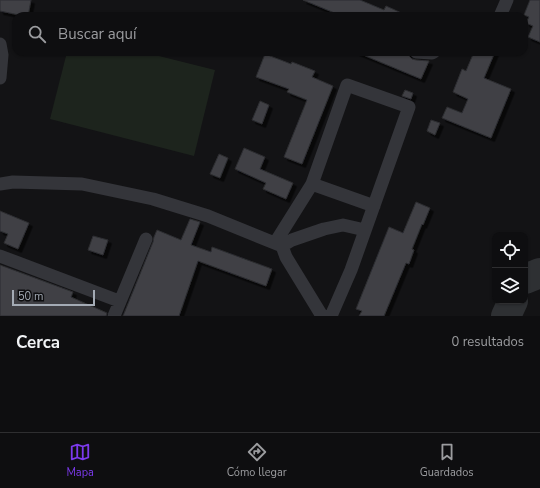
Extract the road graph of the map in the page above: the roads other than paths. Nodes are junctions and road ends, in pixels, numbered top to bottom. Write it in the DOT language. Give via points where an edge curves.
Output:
graph roads {
  1 [pos="507,0"];
  2 [pos="502,12"];
  3 [pos="0,44"];
  4 [pos="0,78"];
  5 [pos="0,184"];
  6 [pos="312,184"];
  7 [pos="374,206"];
  8 [pos="365,230"];
  9 [pos="146,239"];
  10 [pos="278,244"];
  11 [pos="0,256"];
  12 [pos="119,301"];
  13 [pos="114,316"];
  14 [pos="322,316"];
  15 [pos="331,316"];
  1 -- 2 [label="street"];
  3 -- 4 [label="street"];
  5 -- 10 [label="street" via="82,184 153,199 208,216"];
  6 -- 7 [label="street"];
  6 -- 7 [label="street" via="347,85 409,107"];
  6 -- 10 [label="street"];
  7 -- 8 [label="street"];
  8 -- 10 [label="street" via="343,225"];
  8 -- 15 [label="street"];
  9 -- 12 [label="street"];
  10 -- 14 [label="street"];
  11 -- 12 [label="street"];
  12 -- 13 [label="street"];
}
